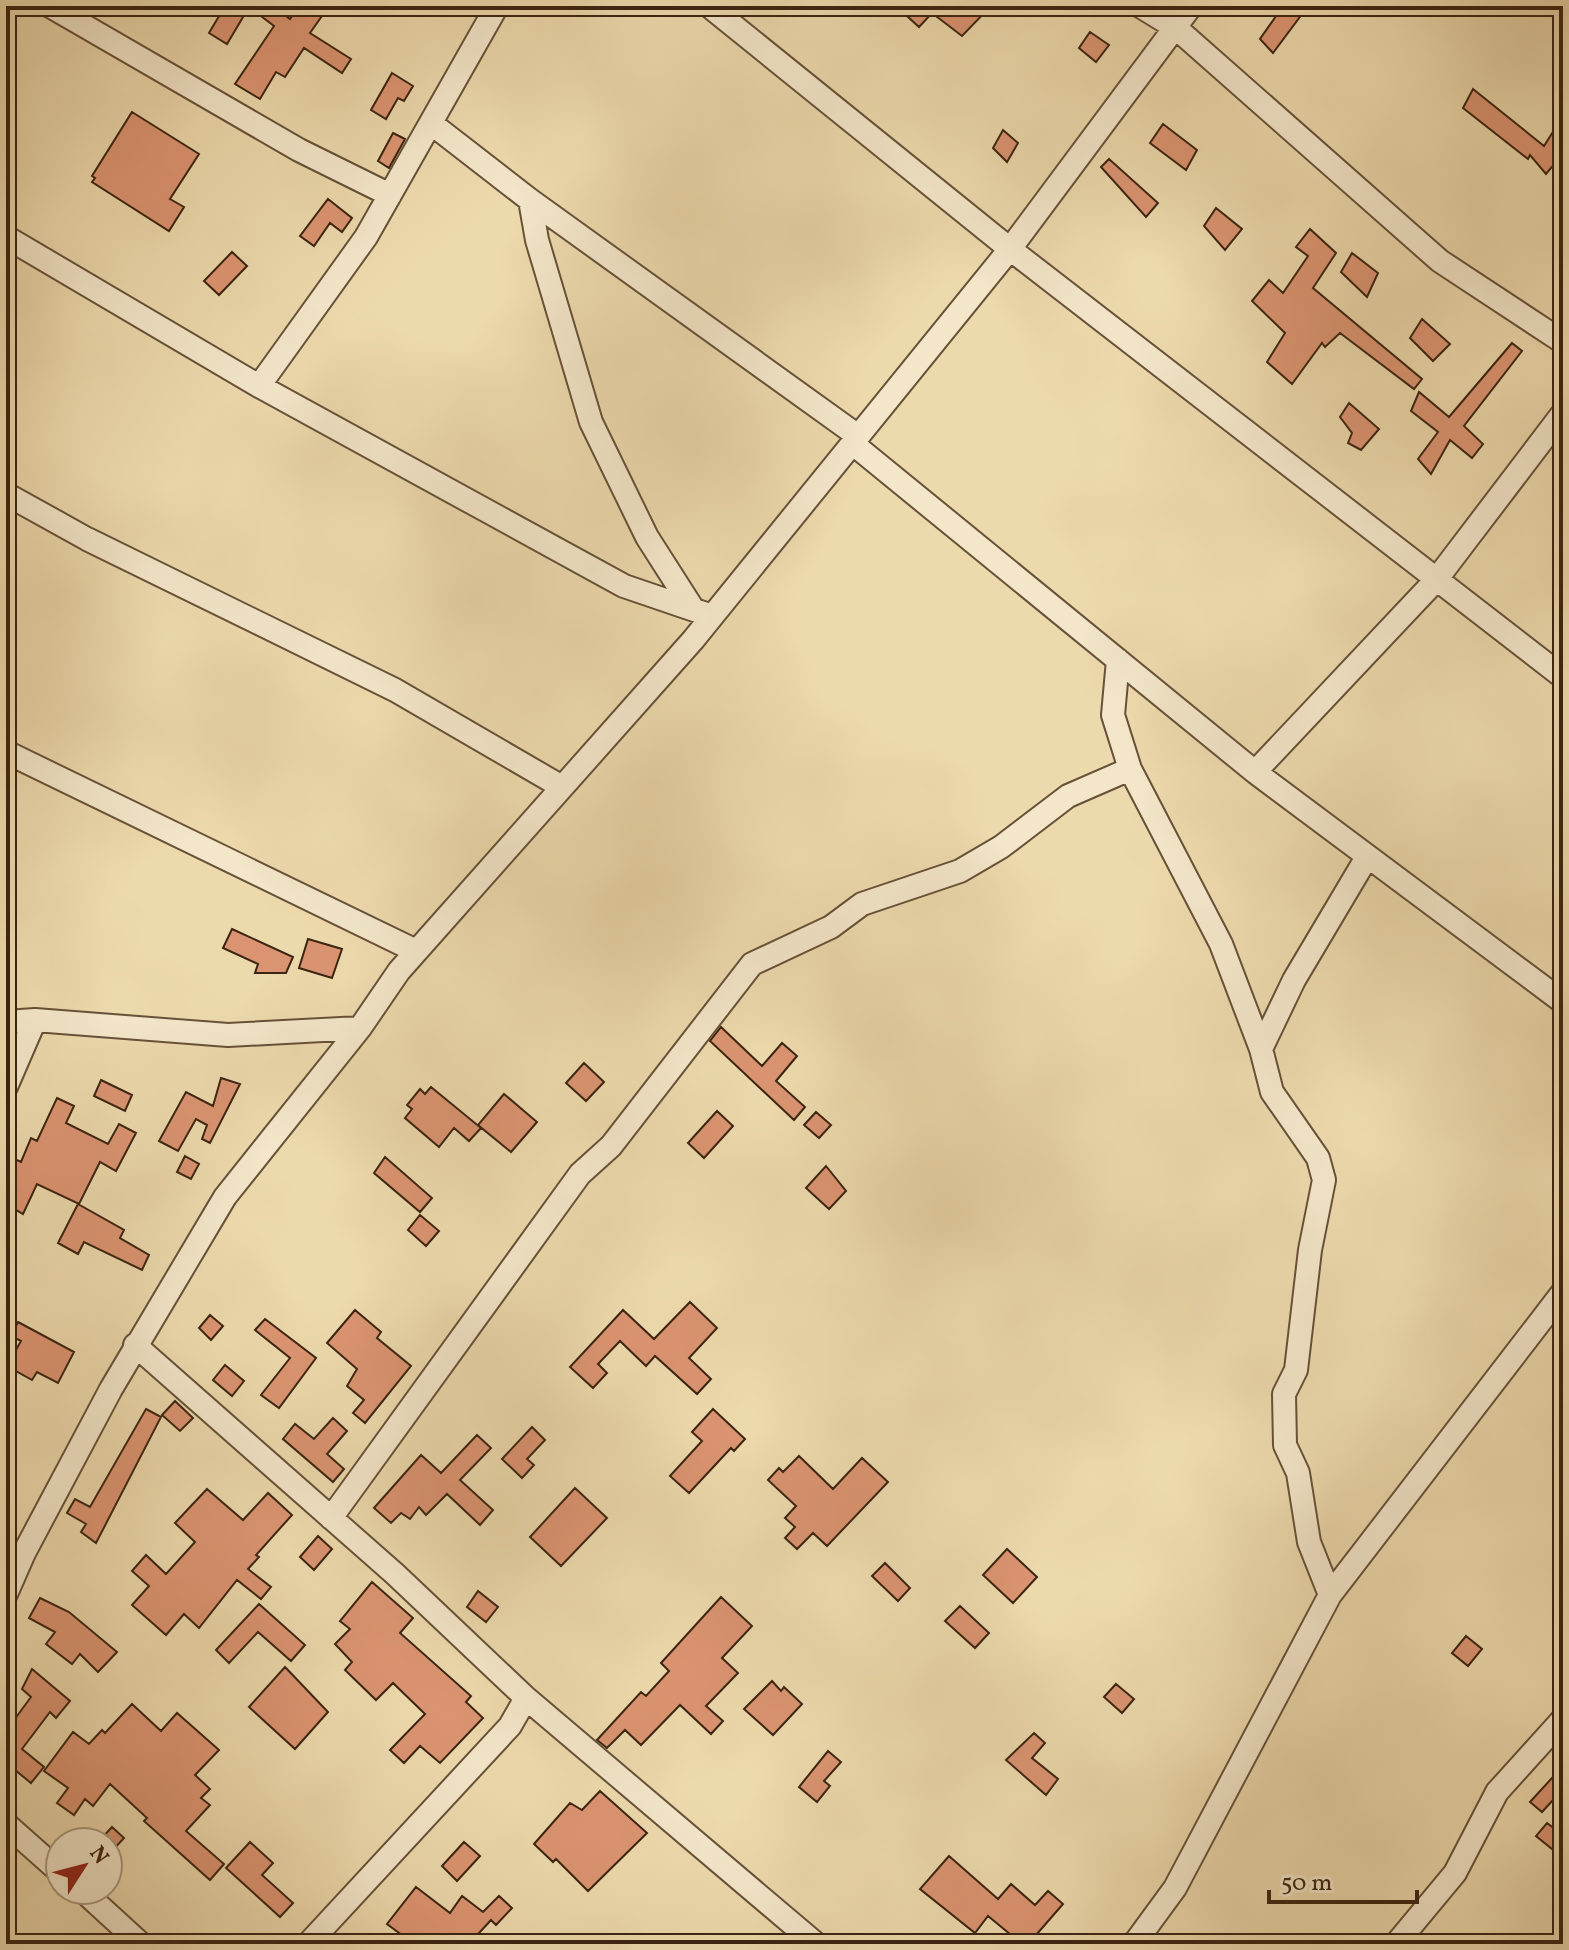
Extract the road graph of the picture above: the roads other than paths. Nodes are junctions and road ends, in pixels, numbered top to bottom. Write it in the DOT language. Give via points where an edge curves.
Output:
graph roads {
  1 [pos="50,6"];
  2 [pos="497,6"];
  3 [pos="709,6"];
  4 [pos="1140,6"];
  5 [pos="1191,6"];
  6 [pos="1176,28"];
  7 [pos="432,124"];
  8 [pos="390,195"];
  9 [pos="530,200"];
  10 [pos="9,242"];
  11 [pos="1010,249"];
  12 [pos="1563,342"];
  13 [pos="259,386"];
  14 [pos="1563,413"];
  15 [pos="855,439"];
  16 [pos="6,494"];
  17 [pos="1436,580"];
  18 [pos="703,613"];
  19 [pos="1118,660"];
  20 [pos="1563,677"];
  21 [pos="6,752"];
  22 [pos="1130,769"];
  23 [pos="1255,772"];
  24 [pos="562,787"];
  25 [pos="1367,857"];
  26 [pos="416,951"];
  27 [pos="1563,1002"];
  28 [pos="35,1020"];
  29 [pos="6,1022"];
  30 [pos="360,1028"];
  31 [pos="1261,1049"];
  32 [pos="6,1087"];
  33 [pos="1563,1292"];
  34 [pos="135,1345"];
  35 [pos="331,1518"];
  36 [pos="6,1594"];
  37 [pos="1330,1595"];
  38 [pos="526,1698"];
  39 [pos="1563,1719"];
  40 [pos="6,1824"];
  41 [pos="44,1858"];
  42 [pos="99,1906"];
  43 [pos="141,1944"];
  44 [pos="308,1944"];
  45 [pos="816,1944"];
  46 [pos="1134,1944"];
  47 [pos="1396,1944"];
  1 -- 8 [label="street" via="299,150"];
  2 -- 7 [label="street"];
  3 -- 11 [label="street"];
  4 -- 6 [label="street"];
  5 -- 6 [label="street"];
  6 -- 11 [label="street"];
  6 -- 12 [label="street" via="1440,261"];
  7 -- 8 [label="street"];
  7 -- 9 [label="street"];
  8 -- 13 [label="street"];
  9 -- 15 [label="street"];
  9 -- 18 [label="street" via="591,422 647,537"];
  10 -- 13 [label="street"];
  11 -- 15 [label="street"];
  11 -- 17 [label="street"];
  13 -- 18 [label="street" via="624,586"];
  14 -- 17 [label="street"];
  15 -- 18 [label="street"];
  15 -- 19 [label="street"];
  16 -- 24 [label="street" via="395,690"];
  17 -- 20 [label="street"];
  17 -- 23 [label="street"];
  18 -- 24 [label="street"];
  19 -- 22 [label="street" via="1113,715"];
  19 -- 23 [label="street"];
  21 -- 26 [label="street"];
  22 -- 31 [label="street" via="1221,944"];
  22 -- 35 [label="street" via="1068,796 960,871 862,904 831,927 752,964 611,1146 580,1174"];
  23 -- 25 [label="street"];
  24 -- 26 [label="street"];
  25 -- 27 [label="street"];
  25 -- 31 [label="street" via="1294,980"];
  26 -- 30 [label="street"];
  28 -- 29 [label="street"];
  28 -- 30 [label="street" via="228,1035"];
  28 -- 32 [label="street"];
  30 -- 34 [label="street" via="225,1197"];
  31 -- 37 [label="street" via="1272,1092 1318,1158 1324,1180 1296,1370 1284,1406 1285,1445 1298,1473 1309,1542"];
  33 -- 37 [label="street"];
  34 -- 35 [label="street"];
  34 -- 36 [label="street"];
  35 -- 38 [label="street"];
  37 -- 46 [label="street" via="1175,1888"];
  38 -- 44 [label="street" via="510,1726"];
  38 -- 45 [label="street"];
  39 -- 47 [label="street" via="1497,1792 1455,1873"];
  40 -- 41 [label="street"];
  42 -- 43 [label="street"];
}
